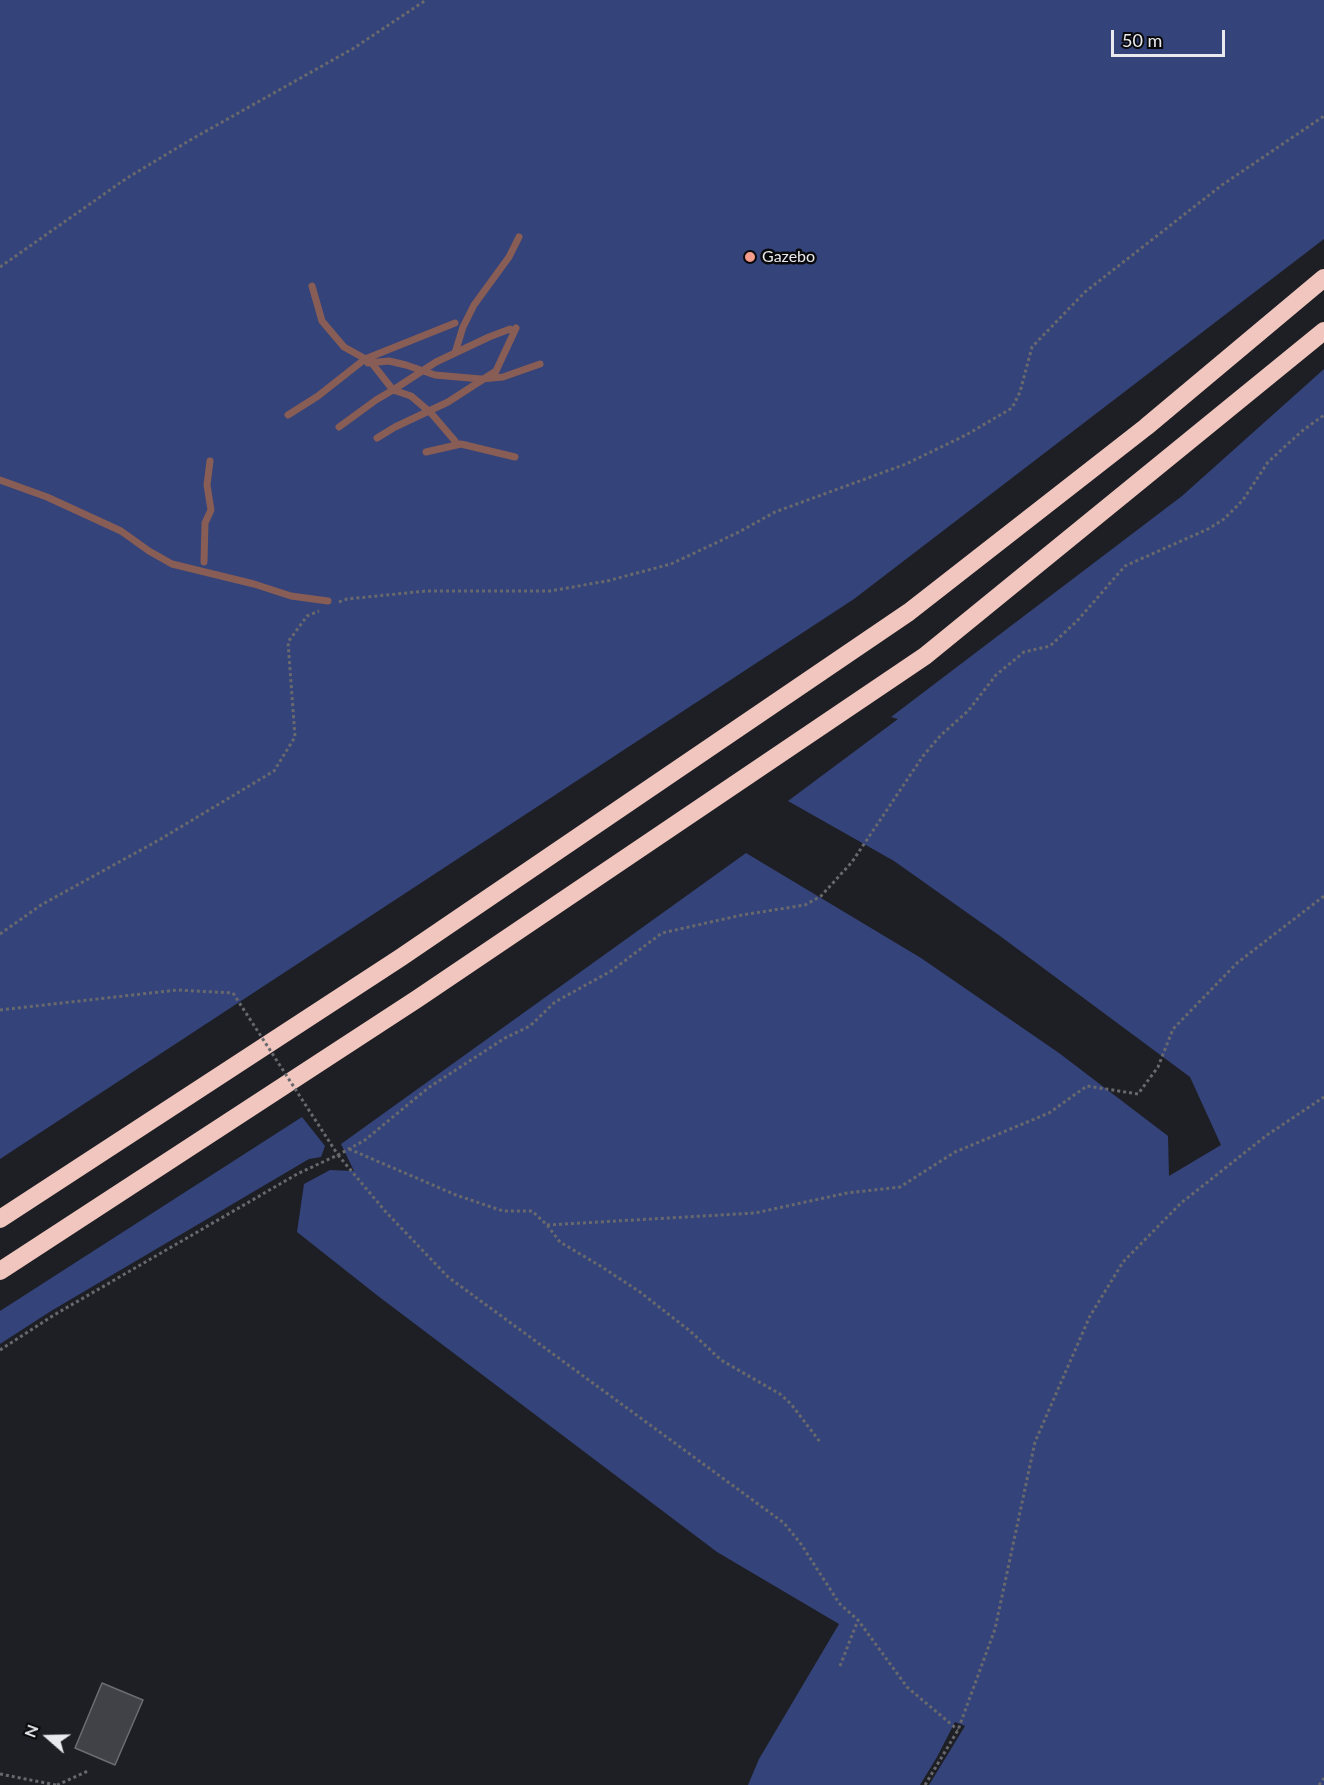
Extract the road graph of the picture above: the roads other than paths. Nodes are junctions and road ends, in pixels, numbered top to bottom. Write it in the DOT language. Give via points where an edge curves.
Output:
graph roads {
  1 [pos="519,237"];
  2 [pos="1324,278"];
  3 [pos="312,286"];
  4 [pos="454,323"];
  5 [pos="1324,331"];
  6 [pos="455,353"];
  7 [pos="365,362"];
  8 [pos="540,364"];
  9 [pos="422,370"];
  10 [pos="481,379"];
  11 [pos="393,390"];
  12 [pos="429,412"];
  13 [pos="288,415"];
  14 [pos="339,427"];
  15 [pos="377,438"];
  16 [pos="455,441"];
  17 [pos="426,452"];
  18 [pos="515,458"];
  19 [pos="210,461"];
  20 [pos="0,480"];
  21 [pos="204,562"];
  22 [pos="328,604"];
  23 [pos="0,1219"];
  24 [pos="0,1270"];
  1 -- 6 [label="lane" via="474,305"];
  2 -- 23 [label="highway" via="1146,427 909,612 400,958"];
  3 -- 7 [label="lane" via="322,321 344,347"];
  4 -- 7 [label="lane"];
  5 -- 24 [label="highway" via="925,656 417,999"];
  6 -- 9 [label="lane"];
  6 -- 10 [label="lane" via="513,328 512,340 496,371"];
  7 -- 9 [label="lane" via="389,361"];
  7 -- 11 [label="lane"];
  7 -- 13 [label="lane"];
  8 -- 10 [label="lane" via="502,377"];
  9 -- 10 [label="lane"];
  9 -- 11 [label="lane"];
  10 -- 12 [label="lane"];
  11 -- 12 [label="lane" via="411,396"];
  11 -- 14 [label="lane"];
  12 -- 15 [label="lane"];
  12 -- 16 [label="lane"];
  17 -- 18 [label="lane" via="461,444"];
  19 -- 21 [label="lane" via="207,485 211,510 205,523"];
  20 -- 22 [label="lane" via="121,531 172,564"];
}
